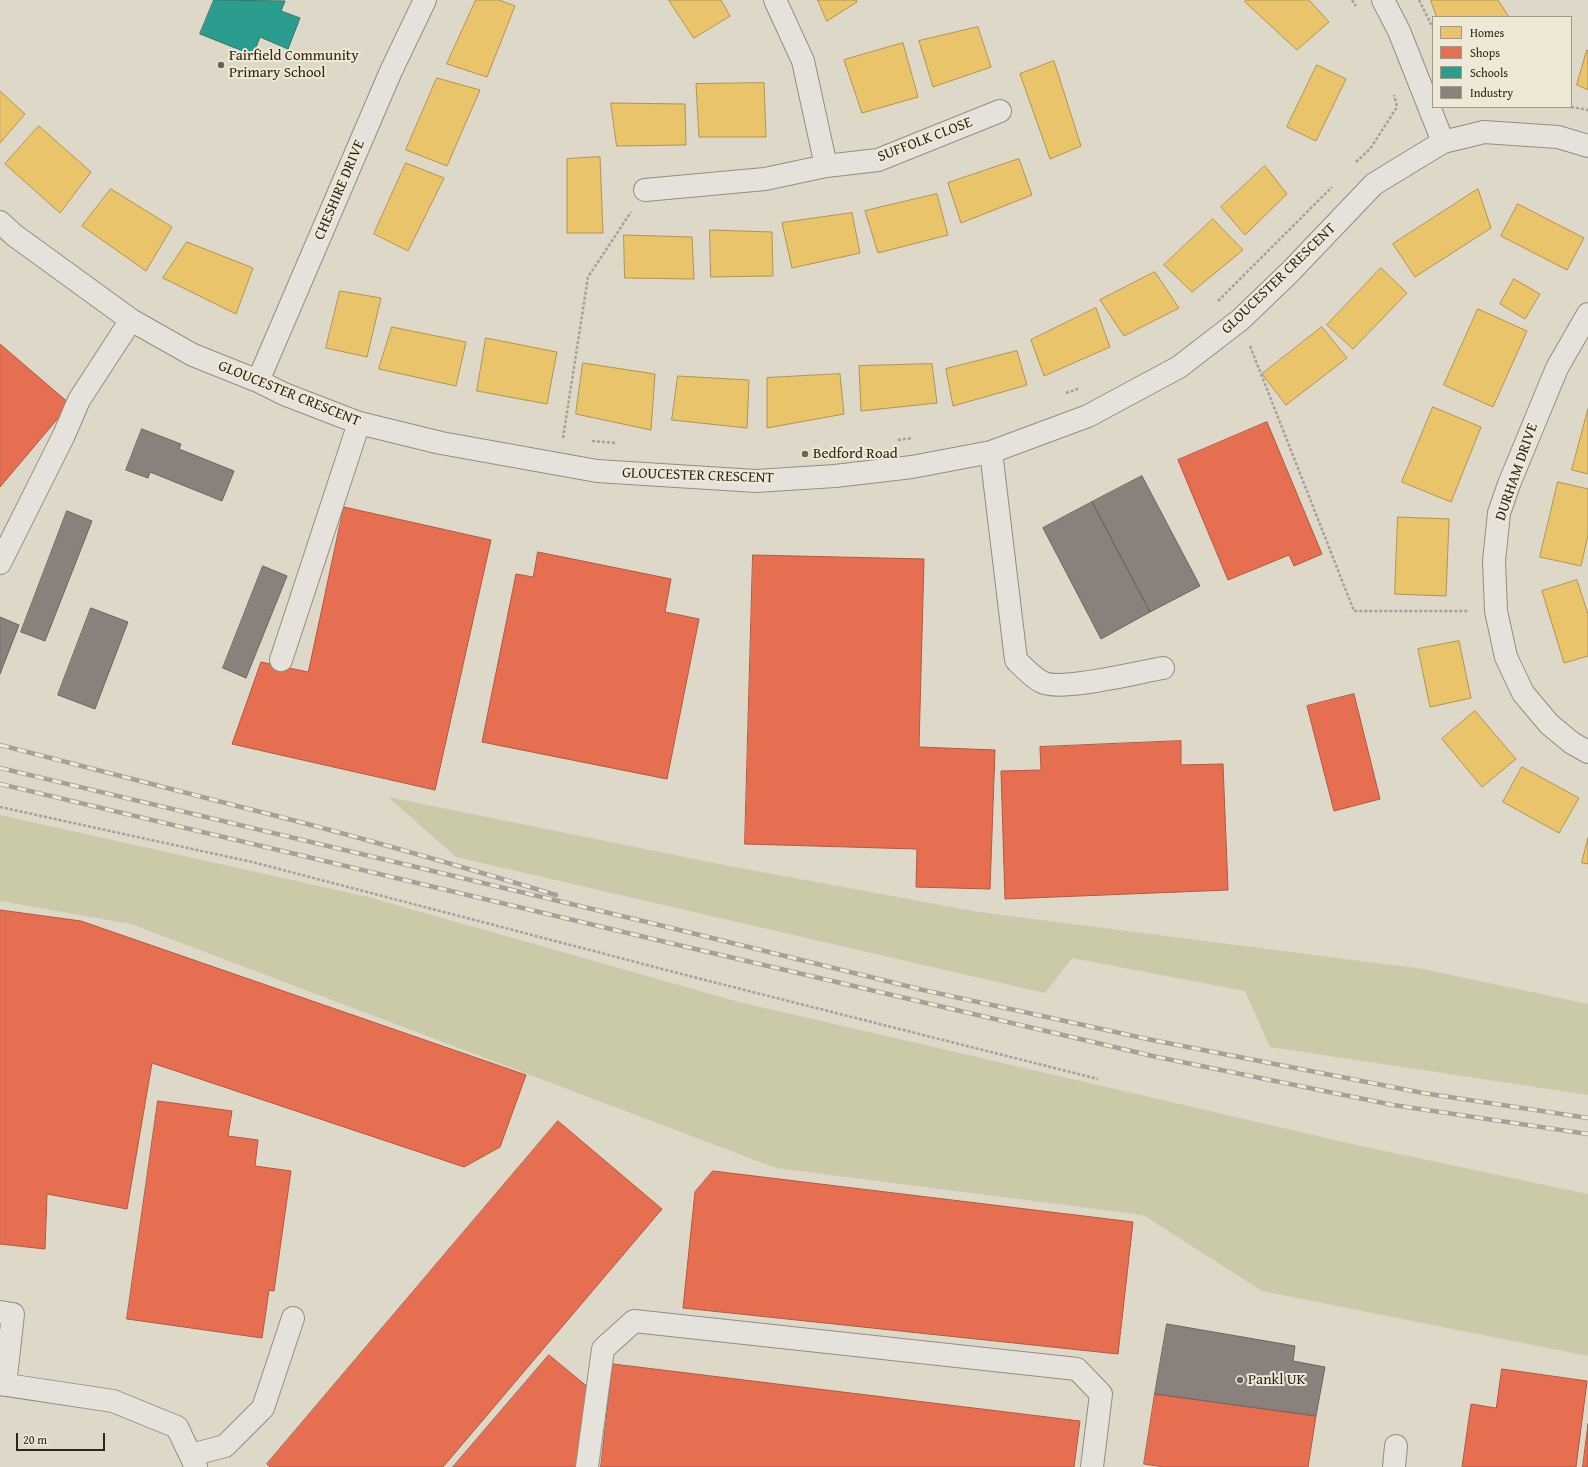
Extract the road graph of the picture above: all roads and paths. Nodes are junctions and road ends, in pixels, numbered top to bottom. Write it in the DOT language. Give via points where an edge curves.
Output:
graph roads {
  1 [pos="425,0"];
  2 [pos="776,0"];
  3 [pos="1352,0"];
  4 [pos="1383,0"];
  5 [pos="1419,0"];
  6 [pos="1356,7"];
  7 [pos="1432,26"];
  8 [pos="1393,93"];
  9 [pos="1572,107"];
  10 [pos="1588,110"];
  11 [pos="1000,111"];
  12 [pos="1443,142"];
  13 [pos="1588,146"];
  14 [pos="1353,165"];
  15 [pos="826,166"];
  16 [pos="1336,182"];
  17 [pos="644,190"];
  18 [pos="0,222"];
  19 [pos="1213,305"];
  20 [pos="1588,314"];
  21 [pos="131,320"];
  22 [pos="1240,320"];
  23 [pos="258,381"];
  24 [pos="1083,387"];
  25 [pos="1062,395"];
  26 [pos="359,423"];
  27 [pos="921,437"];
  28 [pos="563,438"];
  29 [pos="570,439"];
  30 [pos="586,440"];
  31 [pos="898,440"];
  32 [pos="617,444"];
  33 [pos="991,452"];
  34 [pos="559,464"];
  35 [pos="0,563"];
  36 [pos="1496,611"];
  37 [pos="281,660"];
  38 [pos="1163,668"];
  39 [pos="1588,752"];
  40 [pos="0,808"];
  41 [pos="1098,1079"];
  42 [pos="0,1312"];
  43 [pos="293,1318"];
  44 [pos="3,1385"];
  45 [pos="193,1461"];
  46 [pos="586,1467"];
  47 [pos="1092,1467"];
  1 -- 23 [label="street, CHESHIRE DRIVE" via="385,86"];
  2 -- 15 [label="street" via="803,61"];
  3 -- 6 [label="path"];
  4 -- 12 [label="street" via="1399,31"];
  5 -- 7 [label="path"];
  8 -- 14 [label="path" via="1397,107 1370,149"];
  9 -- 10 [label="path"];
  11 -- 15 [label="street, SUFFOLK CLOSE" via="878,160"];
  12 -- 13 [label="street, GLOUCESTER CRESCENT" via="1484,132 1558,137"];
  12 -- 22 [label="street, GLOUCESTER CRESCENT" via="1374,184"];
  15 -- 17 [label="street, SUFFOLK CLOSE" via="765,179"];
  16 -- 19 [label="path"];
  17 -- 28 [label="path" via="588,277"];
  18 -- 21 [label="street, GLOUCESTER CRESCENT" via="14,235"];
  20 -- 36 [label="street, DURHAM DRIVE" via="1557,368 1499,513 1494,561"];
  21 -- 23 [label="street, GLOUCESTER CRESCENT" via="193,355"];
  21 -- 35 [label="street" via="79,400"];
  22 -- 33 [label="street, GLOUCESTER CRESCENT" via="1179,367 1088,416"];
  22 -- 36 [label="path" via="1354,610"];
  23 -- 26 [label="street, GLOUCESTER CRESCENT" via="284,394"];
  24 -- 25 [label="path"];
  26 -- 34 [label="street, GLOUCESTER CRESCENT" via="441,443"];
  26 -- 37 [label="street"];
  27 -- 31 [label="path"];
  28 -- 29 [label="path"];
  28 -- 34 [label="path"];
  30 -- 32 [label="path"];
  33 -- 34 [label="street, GLOUCESTER CRESCENT" via="904,468 756,481 597,471"];
  33 -- 38 [label="street" via="1016,660 1043,683 1068,686"];
  36 -- 39 [label="street, DURHAM DRIVE" via="1506,657 1523,693 1549,724 1572,743"];
  40 -- 41 [label="path" via="252,862"];
  42 -- 44 [label="street" via="13,1314"];
  43 -- 45 [label="street" via="263,1408 225,1446"];
  44 -- 45 [label="street" via="113,1401 177,1427"];
  46 -- 47 [label="street" via="603,1349 634,1321 1077,1369 1101,1394"];
}
